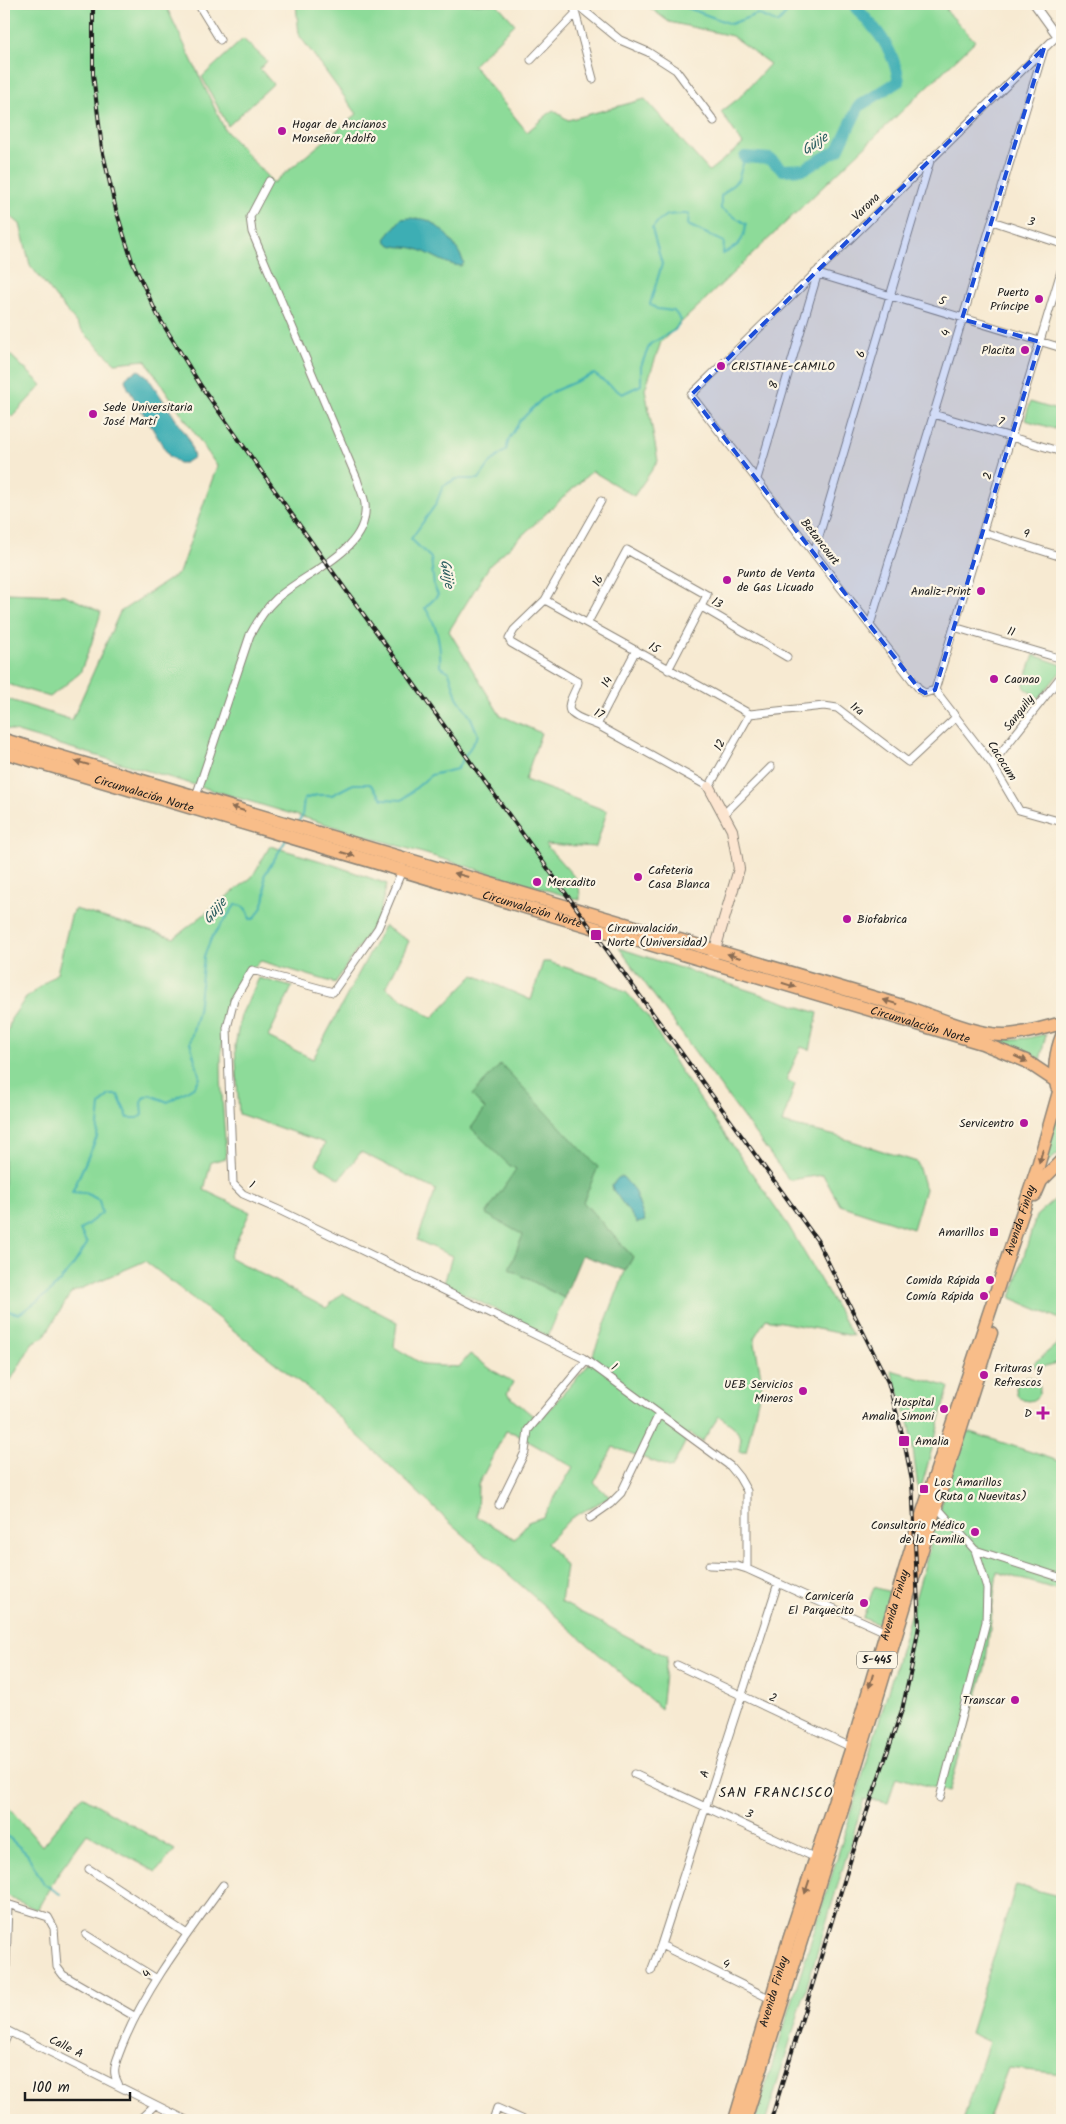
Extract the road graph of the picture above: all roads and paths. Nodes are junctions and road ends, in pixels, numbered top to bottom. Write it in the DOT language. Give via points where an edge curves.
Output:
graph roads {
  1 [pos="198,4"];
  2 [pos="575,4"];
  3 [pos="1034,4"];
  4 [pos="575,14"];
  5 [pos="1060,37"];
  6 [pos="220,40"];
  7 [pos="1044,48"];
  8 [pos="531,60"];
  9 [pos="593,79"];
  10 [pos="714,121"];
  11 [pos="930,161"];
  12 [pos="269,181"];
  13 [pos="992,221"];
  14 [pos="1062,244"];
  15 [pos="1062,268"];
  16 [pos="818,272"];
  17 [pos="890,297"];
  18 [pos="962,319"];
  19 [pos="1040,342"];
  20 [pos="1062,348"];
  21 [pos="691,395"];
  22 [pos="934,414"];
  23 [pos="1011,437"];
  24 [pos="1062,452"];
  25 [pos="757,480"];
  26 [pos="601,501"];
  27 [pos="983,532"];
  28 [pos="627,550"];
  29 [pos="814,553"];
  30 [pos="1062,557"];
  31 [pos="545,600"];
  32 [pos="700,606"];
  33 [pos="588,622"];
  34 [pos="870,625"];
  35 [pos="954,627"];
  36 [pos="636,650"];
  37 [pos="787,657"];
  38 [pos="1062,660"];
  39 [pos="668,670"];
  40 [pos="1062,675"];
  41 [pos="935,690"];
  42 [pos="750,714"];
  43 [pos="956,716"];
  44 [pos="597,725"];
  45 [pos="4,740"];
  46 [pos="4,752"];
  47 [pos="992,764"];
  48 [pos="771,767"];
  49 [pos="709,787"];
  50 [pos="195,802"];
  51 [pos="724,814"];
  52 [pos="1062,822"];
  53 [pos="405,865"];
  54 [pos="713,956"];
  55 [pos="1062,1023"];
  56 [pos="1062,1036"];
  57 [pos="1059,1090"];
  58 [pos="1062,1160"];
  59 [pos="586,1361"];
  60 [pos="658,1414"];
  61 [pos="932,1502"];
  62 [pos="499,1505"];
  63 [pos="590,1518"];
  64 [pos="975,1550"];
  65 [pos="709,1565"];
  66 [pos="747,1569"];
  67 [pos="1062,1578"];
  68 [pos="778,1583"];
  69 [pos="891,1633"];
  70 [pos="677,1665"];
  71 [pos="742,1695"];
  72 [pos="856,1749"];
  73 [pos="634,1774"];
  74 [pos="940,1798"];
  75 [pos="706,1806"];
  76 [pos="821,1861"];
  77 [pos="89,1869"];
  78 [pos="223,1885"];
  79 [pos="6,1904"];
  80 [pos="86,1934"];
  81 [pos="187,1934"];
  82 [pos="661,1945"];
  83 [pos="6,1966"];
  84 [pos="651,1972"];
  85 [pos="157,1979"];
  86 [pos="776,2001"];
  87 [pos="134,2016"];
  88 [pos="6,2030"];
  89 [pos="4,2043"];
  90 [pos="119,2086"];
  91 [pos="155,2105"];
  92 [pos="139,2120"];
  93 [pos="186,2120"];
  94 [pos="493,2120"];
  95 [pos="524,2120"];
  96 [pos="735,2120"];
  97 [pos="745,2120"];
  1 -- 6 [label="street"];
  2 -- 4 [label="street"];
  2 -- 10 [label="street" via="620,40 648,52 676,70"];
  3 -- 5 [label="street"];
  4 -- 8 [label="street"];
  4 -- 9 [label="street"];
  5 -- 7 [label="street, Varona"];
  7 -- 11 [label="street, Varona"];
  7 -- 13 [label="street, 4"];
  11 -- 16 [label="street, Varona"];
  11 -- 17 [label="street, 6"];
  12 -- 50 [label="street" via="250,217 252,232 357,479 365,505 364,518 352,544 275,600 260,618 250,635"];
  13 -- 14 [label="street, 3"];
  13 -- 18 [label="street, 4"];
  15 -- 19 [label="street, 2"];
  16 -- 17 [label="street, 5"];
  16 -- 21 [label="street, Varona"];
  16 -- 25 [label="street, 8"];
  17 -- 18 [label="street, 5"];
  17 -- 29 [label="street, 6"];
  18 -- 19 [label="street, 5"];
  18 -- 22 [label="street, 4"];
  19 -- 20 [label="street, 5"];
  19 -- 23 [label="street, 2"];
  21 -- 25 [label="street, Betancourt"];
  22 -- 23 [label="street, 7"];
  22 -- 34 [label="street, 4"];
  23 -- 24 [label="street, 7"];
  23 -- 27 [label="street, 2"];
  25 -- 29 [label="street, Betancourt"];
  26 -- 31 [label="street"];
  27 -- 30 [label="street, 9"];
  27 -- 35 [label="street, 2"];
  28 -- 32 [label="street, 13" via="707,595"];
  28 -- 33 [label="street, 16"];
  29 -- 34 [label="street, Betancourt"];
  31 -- 33 [label="street, 15"];
  31 -- 44 [label="street, 17" via="509,639 514,646 578,682 569,704 570,710"];
  32 -- 37 [label="street, 13"];
  32 -- 39 [label="street"];
  33 -- 36 [label="street, 15"];
  34 -- 41 [label="street, Betancourt" via="920,690 925,693"];
  35 -- 38 [label="street, 11"];
  35 -- 41 [label="street, 2"];
  36 -- 39 [label="street, 15"];
  36 -- 44 [label="street, 14"];
  39 -- 42 [label="street, 15"];
  40 -- 47 [label="street, Sanguily"];
  41 -- 43 [label="street, Cacocum"];
  42 -- 43 [label="street, 1ra" via="824,706 837,708 908,762"];
  42 -- 49 [label="street, 12"];
  43 -- 47 [label="street, Cacocum"];
  44 -- 49 [label="street, 17"];
  50 -- 45 [label="highway, Circunvalación Norte, one-way"];
  46 -- 50 [label="highway, Circunvalación Norte"];
  47 -- 52 [label="street, Cacocum" via="1019,810"];
  48 -- 51 [label="street"];
  49 -- 51 [label="street"];
  50 -- 53 [label="highway, Circunvalación Norte"];
  51 -- 54 [label="street" via="732,830 739,869"];
  53 -- 54 [label="highway, Circunvalación Norte"];
  53 -- 59 [label="street, 1" via="378,928 333,992 252,970 234,1000 228,1028 233,1184 243,1194"];
  55 -- 54 [label="highway, Circunvalación Norte, one-way" via="1004,1035 986,1033 909,1008"];
  54 -- 57 [label="highway, Circunvalación Norte, one-way" via="982,1043 1026,1061"];
  56 -- 57 [label="highway, 5-445" via="1057,1053"];
  57 -- 61 [label="highway, Avenida Finlay / 5-445, one-way"];
  58 -- 61 [label="highway, Avenida Finlay / 5-445" via="1041,1181 1034,1199"];
  59 -- 60 [label="street, 1"];
  59 -- 62 [label="street" via="528,1430 525,1452"];
  60 -- 63 [label="street" via="621,1493"];
  60 -- 66 [label="street, 1" via="730,1466 739,1477 747,1491"];
  61 -- 64 [label="street"];
  61 -- 69 [label="highway, Avenida Finlay / 5-445"];
  64 -- 67 [label="street"];
  64 -- 74 [label="street" via="987,1588 986,1622"];
  65 -- 66 [label="street"];
  66 -- 68 [label="street"];
  68 -- 69 [label="street"];
  68 -- 71 [label="street, A"];
  69 -- 72 [label="highway, Avenida Finlay / 5-445"];
  70 -- 71 [label="street, 2"];
  71 -- 72 [label="street, 2"];
  71 -- 75 [label="street, A"];
  72 -- 76 [label="highway, Avenida Finlay / 5-445"];
  73 -- 75 [label="street, 3"];
  75 -- 76 [label="street, 3"];
  75 -- 82 [label="street, A"];
  76 -- 86 [label="highway, Avenida Finlay / 5-445"];
  77 -- 81 [label="street"];
  78 -- 81 [label="street, 4"];
  79 -- 83 [label="street"];
  79 -- 87 [label="street" via="48,1917 54,1928 57,1967 63,1975"];
  80 -- 85 [label="street"];
  81 -- 85 [label="street, 4"];
  82 -- 84 [label="street, A"];
  82 -- 86 [label="street, 4"];
  85 -- 87 [label="street, 4"];
  86 -- 96 [label="highway, Avenida Finlay / 5-445"];
  86 -- 97 [label="highway, Avenida Finlay / 5-445"];
  87 -- 90 [label="street, 4" via="116,2062 115,2075"];
  88 -- 89 [label="street"];
  88 -- 90 [label="street, Calle A"];
  90 -- 91 [label="street, Calle A"];
  91 -- 92 [label="street"];
  91 -- 93 [label="street, Calle A"];
  94 -- 95 [label="street" via="498,2108"];
}
